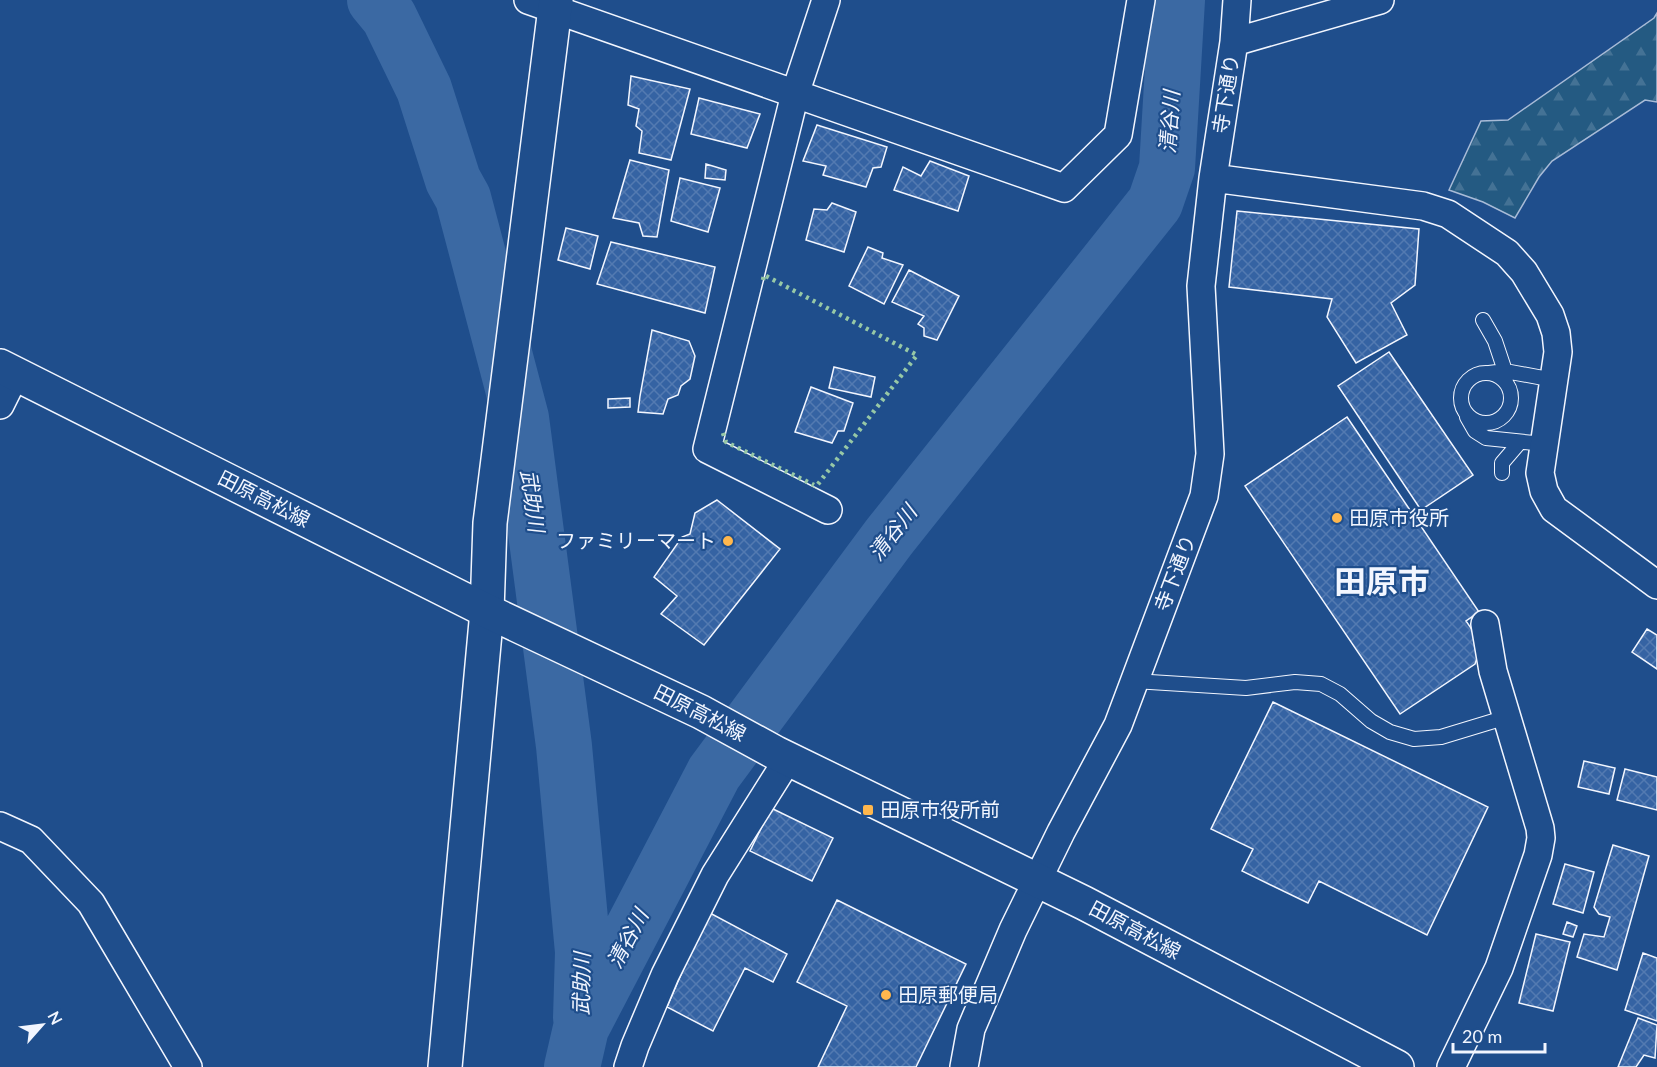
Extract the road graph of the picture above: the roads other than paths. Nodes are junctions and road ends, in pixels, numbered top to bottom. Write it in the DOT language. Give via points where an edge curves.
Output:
graph roads {
  1 [pos="826,0"];
  2 [pos="1141,0"];
  3 [pos="1237,0"];
  4 [pos="1380,0"];
  5 [pos="546,3"];
  6 [pos="1234,42"];
  7 [pos="795,94"];
  8 [pos="1213,178"];
  9 [pos="1483,320"];
  10 [pos="8,370"];
  11 [pos="1505,371"];
  12 [pos="1484,373"];
  13 [pos="1554,380"];
  14 [pos="0,405"];
  15 [pos="1466,415"];
  16 [pos="1532,443"];
  17 [pos="1502,473"];
  18 [pos="828,510"];
  19 [pos="1657,585"];
  20 [pos="487,610"];
  21 [pos="1485,624"];
  22 [pos="1134,681"];
  23 [pos="1507,717"];
  24 [pos="782,756"];
  25 [pos="0,826"];
  26 [pos="1038,880"];
  27 [pos="188,1067"];
  28 [pos="445,1067"];
  29 [pos="628,1067"];
  30 [pos="964,1067"];
  31 [pos="1397,1067"];
  32 [pos="1451,1067"];
  1 -- 7 [label="street"];
  2 -- 7 [label="street" via="1118,135 1064,188"];
  3 -- 6 [label="street, 寺下通り"];
  4 -- 6 [label="street"];
  5 -- 7 [label="street"];
  5 -- 20 [label="main road" via="490,523"];
  6 -- 8 [label="street, 寺下通り"];
  7 -- 18 [label="street" via="707,449"];
  8 -- 13 [label="street" via="1423,206 1448,214 1507,253 1538,293 1556,333"];
  8 -- 22 [label="street, 寺下通り" via="1202,286 1210,454 1204,496"];
  9 -- 11 [label="lane"];
  10 -- 14 [label="street"];
  10 -- 20 [label="main road, 田原高松線"];
  11 -- 12 [label="lane"];
  11 -- 13 [label="lane"];
  12 -- 15 [label="lane" via="1464,385 1460,400"];
  12 -- 15 [label="lane" via="1507,384 1509,408 1498,421 1490,423"];
  13 -- 16 [label="street"];
  15 -- 16 [label="lane" via="1475,431 1486,438"];
  16 -- 17 [label="lane" via="1502,463"];
  16 -- 19 [label="street" via="1544,491 1554,508"];
  20 -- 24 [label="main road, 田原高松線" via="701,712"];
  20 -- 28 [label="main road"];
  21 -- 23 [label="street"];
  22 -- 23 [label="lane" via="1246,688 1295,682 1321,684 1340,694 1371,721 1414,739 1441,737"];
  22 -- 26 [label="street, 寺下通り" via="1118,725"];
  23 -- 32 [label="street" via="1541,838 1499,968"];
  24 -- 26 [label="main road, 田原高松線"];
  24 -- 29 [label="street" via="715,875 665,975"];
  25 -- 27 [label="street" via="32,840 91,903"];
  26 -- 30 [label="street, 寺下通り" via="971,1029"];
  26 -- 31 [label="main road, 田原高松線"];
}
